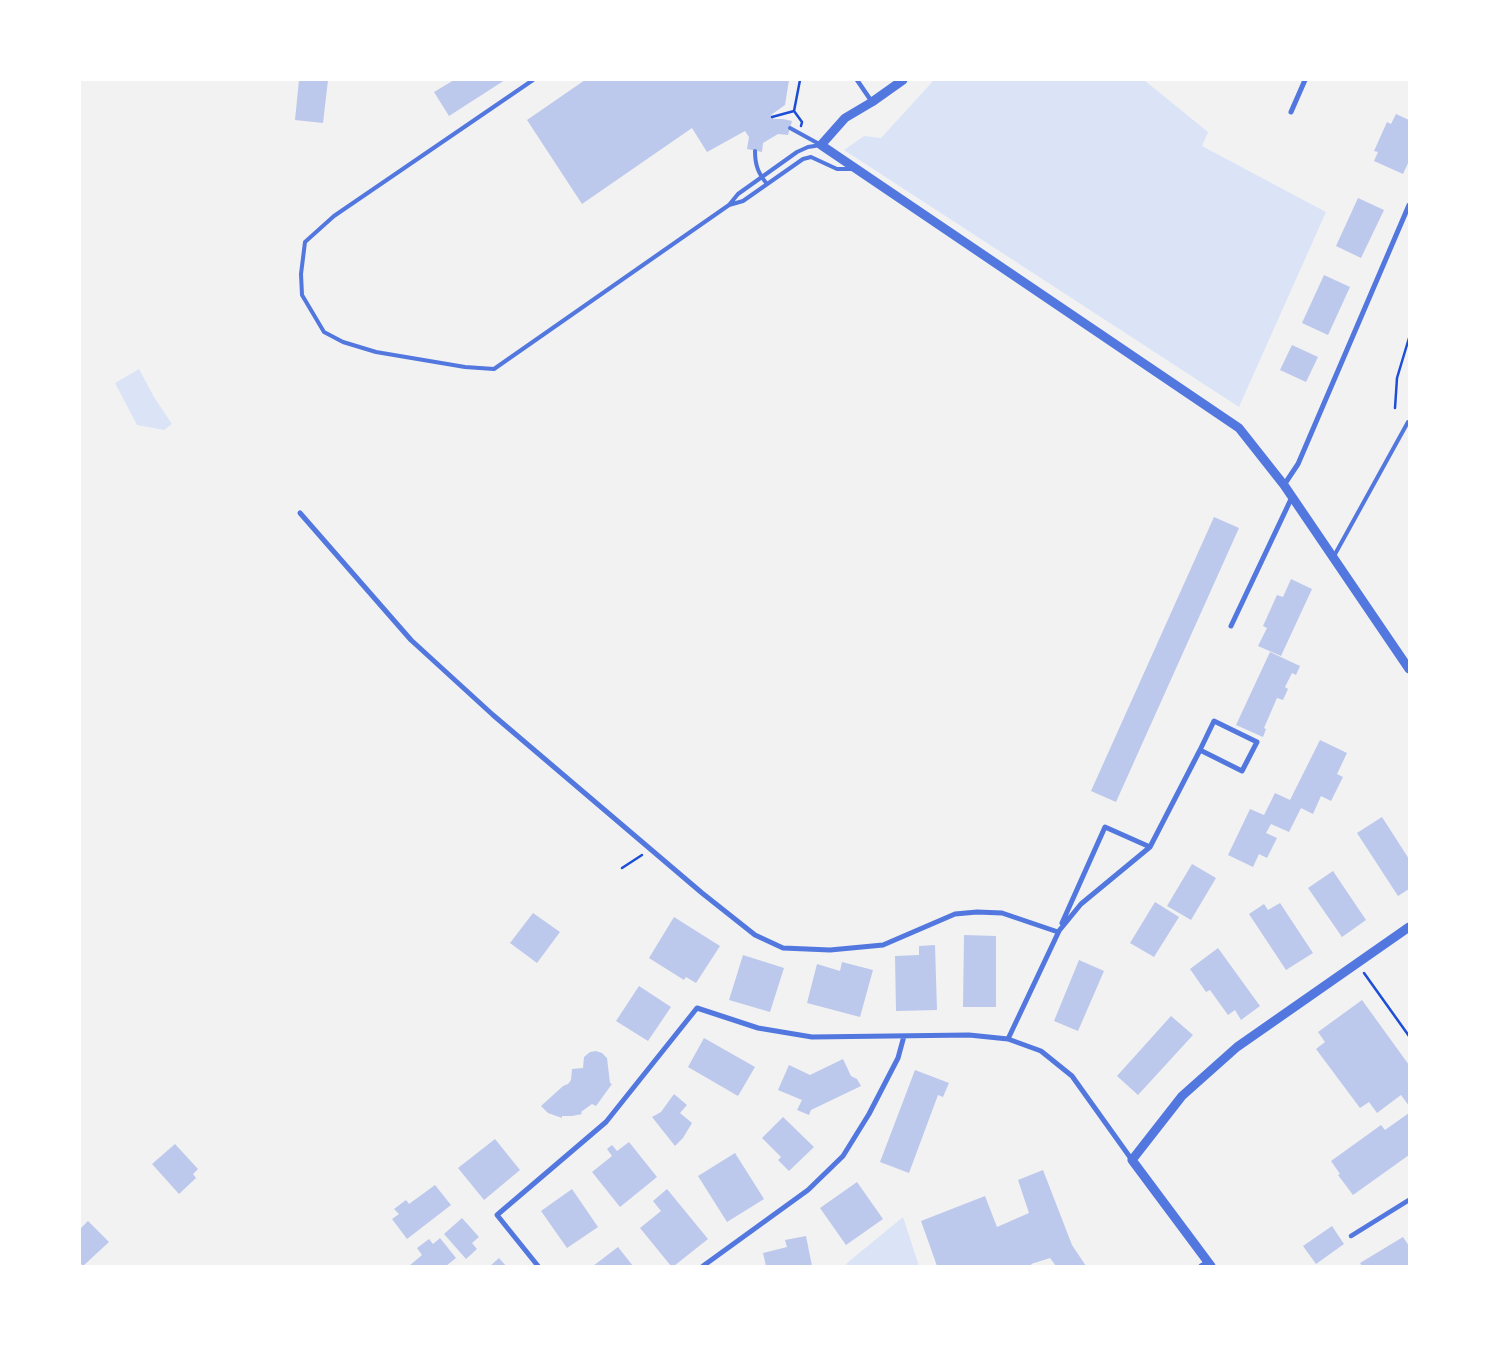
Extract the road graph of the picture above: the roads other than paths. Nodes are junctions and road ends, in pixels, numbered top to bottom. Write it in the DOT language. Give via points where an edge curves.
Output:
graph roads {
  1 [pos="533,80"];
  2 [pos="857,80"];
  3 [pos="903,80"];
  4 [pos="1305,80"];
  5 [pos="872,102"];
  6 [pos="1291,112"];
  7 [pos="790,128"];
  8 [pos="821,145"];
  9 [pos="755,150"];
  10 [pos="855,169"];
  11 [pos="761,177"];
  12 [pos="767,184"];
  13 [pos="729,205"];
  14 [pos="1409,205"];
  15 [pos="1408,422"];
  16 [pos="1284,485"];
  17 [pos="1292,497"];
  18 [pos="300,513"];
  19 [pos="1333,558"];
  20 [pos="1231,626"];
  21 [pos="1409,669"];
  22 [pos="1200,750"];
  23 [pos="1150,847"];
  24 [pos="1409,927"];
  25 [pos="1058,932"];
  26 [pos="904,1036"];
  27 [pos="1008,1039"];
  28 [pos="1132,1160"];
  29 [pos="1409,1200"];
  30 [pos="1351,1236"];
  31 [pos="1207,1264"];
  32 [pos="538,1266"];
  33 [pos="703,1266"];
  1 -- 13 [label="lane" via="334,216 305,242 302,295 324,332 343,342 376,352 494,369"];
  2 -- 5 [label="street"];
  3 -- 5 [label="street"];
  4 -- 6 [label="street"];
  5 -- 8 [label="street" via="845,118"];
  7 -- 8 [label="lane"];
  8 -- 10 [label="street"];
  8 -- 11 [label="lane" via="797,152"];
  9 -- 11 [label="lane" via="755,163"];
  10 -- 12 [label="lane" via="837,169 811,157"];
  10 -- 16 [label="street" via="1239,428"];
  11 -- 12 [label="lane"];
  11 -- 13 [label="lane"];
  12 -- 13 [label="lane"];
  14 -- 16 [label="street" via="1298,464"];
  15 -- 19 [label="lane"];
  16 -- 17 [label="street"];
  17 -- 19 [label="street"];
  17 -- 20 [label="street"];
  18 -- 25 [label="street" via="411,640 702,893 755,934 783,948 830,950 884,945 955,914 976,912 1002,913"];
  19 -- 21 [label="street"];
  22 -- 22 [label="street" via="1242,771 1257,742 1214,721"];
  22 -- 23 [label="street"];
  23 -- 25 [label="street" via="1081,904"];
  23 -- 25 [label="street" via="1105,827"];
  24 -- 28 [label="street" via="1237,1047 1182,1096"];
  25 -- 27 [label="street"];
  26 -- 27 [label="street" via="969,1035"];
  26 -- 32 [label="street" via="812,1036 758,1028 697,1008 606,1122 497,1215"];
  26 -- 33 [label="street" via="898,1058 843,1156 808,1190"];
  27 -- 28 [label="street" via="1041,1051 1072,1076"];
  28 -- 31 [label="street"];
  29 -- 30 [label="street"];
}
